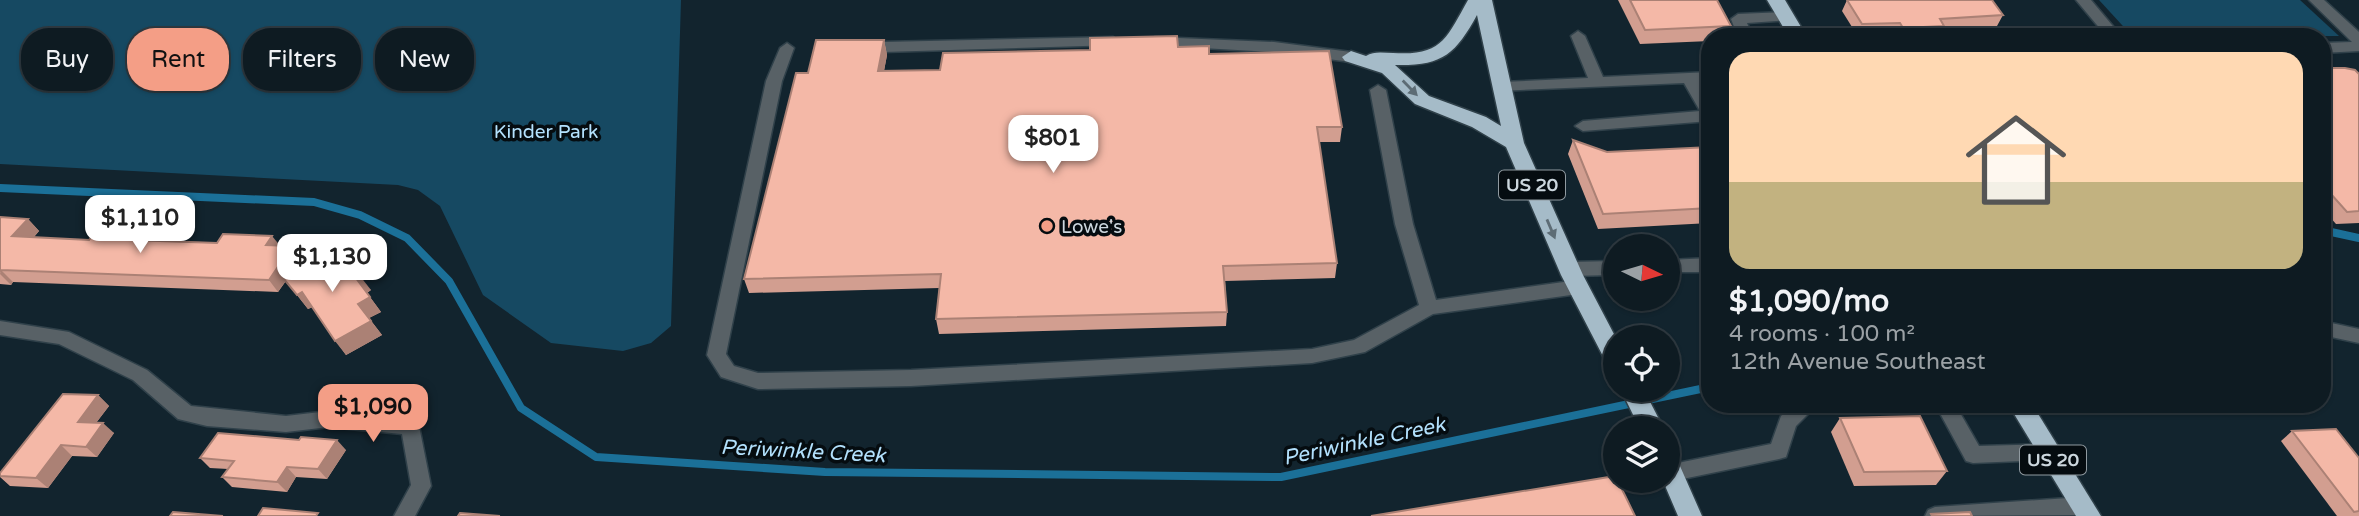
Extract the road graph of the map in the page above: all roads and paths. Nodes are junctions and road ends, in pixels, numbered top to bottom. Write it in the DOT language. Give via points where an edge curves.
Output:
graph roads {
  1 [pos="1477,0"];
  2 [pos="1483,0"];
  3 [pos="1776,0"];
  4 [pos="2083,0"];
  5 [pos="2316,0"];
  6 [pos="1786,17"];
  7 [pos="1742,28"];
  8 [pos="1793,28"];
  9 [pos="2107,28"];
  10 [pos="1578,36"];
  11 [pos="2359,40"];
  12 [pos="2359,46"];
  13 [pos="883,47"];
  14 [pos="787,48"];
  15 [pos="2331,48"];
  16 [pos="1351,57"];
  17 [pos="1701,77"];
  18 [pos="1689,78"];
  19 [pos="1597,82"];
  20 [pos="1502,87"];
  21 [pos="1378,90"];
  22 [pos="1701,99"];
  23 [pos="1701,116"];
  24 [pos="1583,126"];
  25 [pos="1514,143"];
  26 [pos="1701,265"];
  27 [pos="1680,266"];
  28 [pos="1603,271"];
  29 [pos="1573,278"];
  30 [pos="1429,308"];
  31 [pos="0,328"];
  32 [pos="2331,330"];
  33 [pos="1603,335"];
  34 [pos="2359,337"];
  35 [pos="1798,413"];
  36 [pos="1950,413"];
  37 [pos="2024,413"];
  38 [pos="2048,452"];
  39 [pos="1680,468"];
  40 [pos="1680,493"];
  41 [pos="2086,511"];
  42 [pos="2012,514"];
  43 [pos="404,516"];
  44 [pos="1690,516"];
  45 [pos="1935,516"];
  1 -- 16 [label="highway" via="1442,54 1407,61"];
  2 -- 20 [label="highway, US 20"];
  3 -- 6 [label="highway"];
  4 -- 9 [label="street"];
  5 -- 11 [label="street"];
  6 -- 7 [label="street" via="1738,19"];
  6 -- 8 [label="highway"];
  10 -- 19 [label="street"];
  12 -- 15 [label="street"];
  13 -- 16 [label="street" via="1136,42 1274,47"];
  14 -- 30 [label="street" via="775,81 716,355 728,372 758,381 911,378 1312,356 1358,347"];
  16 -- 25 [label="highway, one-way" via="1388,69 1422,100 1479,122"];
  17 -- 18 [label="street"];
  18 -- 19 [label="street"];
  18 -- 22 [label="street"];
  19 -- 20 [label="street"];
  20 -- 25 [label="highway, US 20"];
  21 -- 30 [label="street" via="1404,224"];
  23 -- 24 [label="street"];
  25 -- 29 [label="highway, US 20, one-way"];
  26 -- 27 [label="street"];
  28 -- 29 [label="street"];
  29 -- 30 [label="street"];
  29 -- 33 [label="highway, US 20"];
  31 -- 43 [label="street" via="62,337 140,375 185,412 207,418 286,424 329,419 411,427 421,486"];
  32 -- 34 [label="street"];
  35 -- 39 [label="street" via="1788,422 1779,451"];
  36 -- 38 [label="street" via="1973,455"];
  37 -- 38 [label="highway, US 20"];
  38 -- 41 [label="highway, US 20"];
  40 -- 44 [label="highway"];
  41 -- 42 [label="street"];
  42 -- 45 [label="street"];
}
